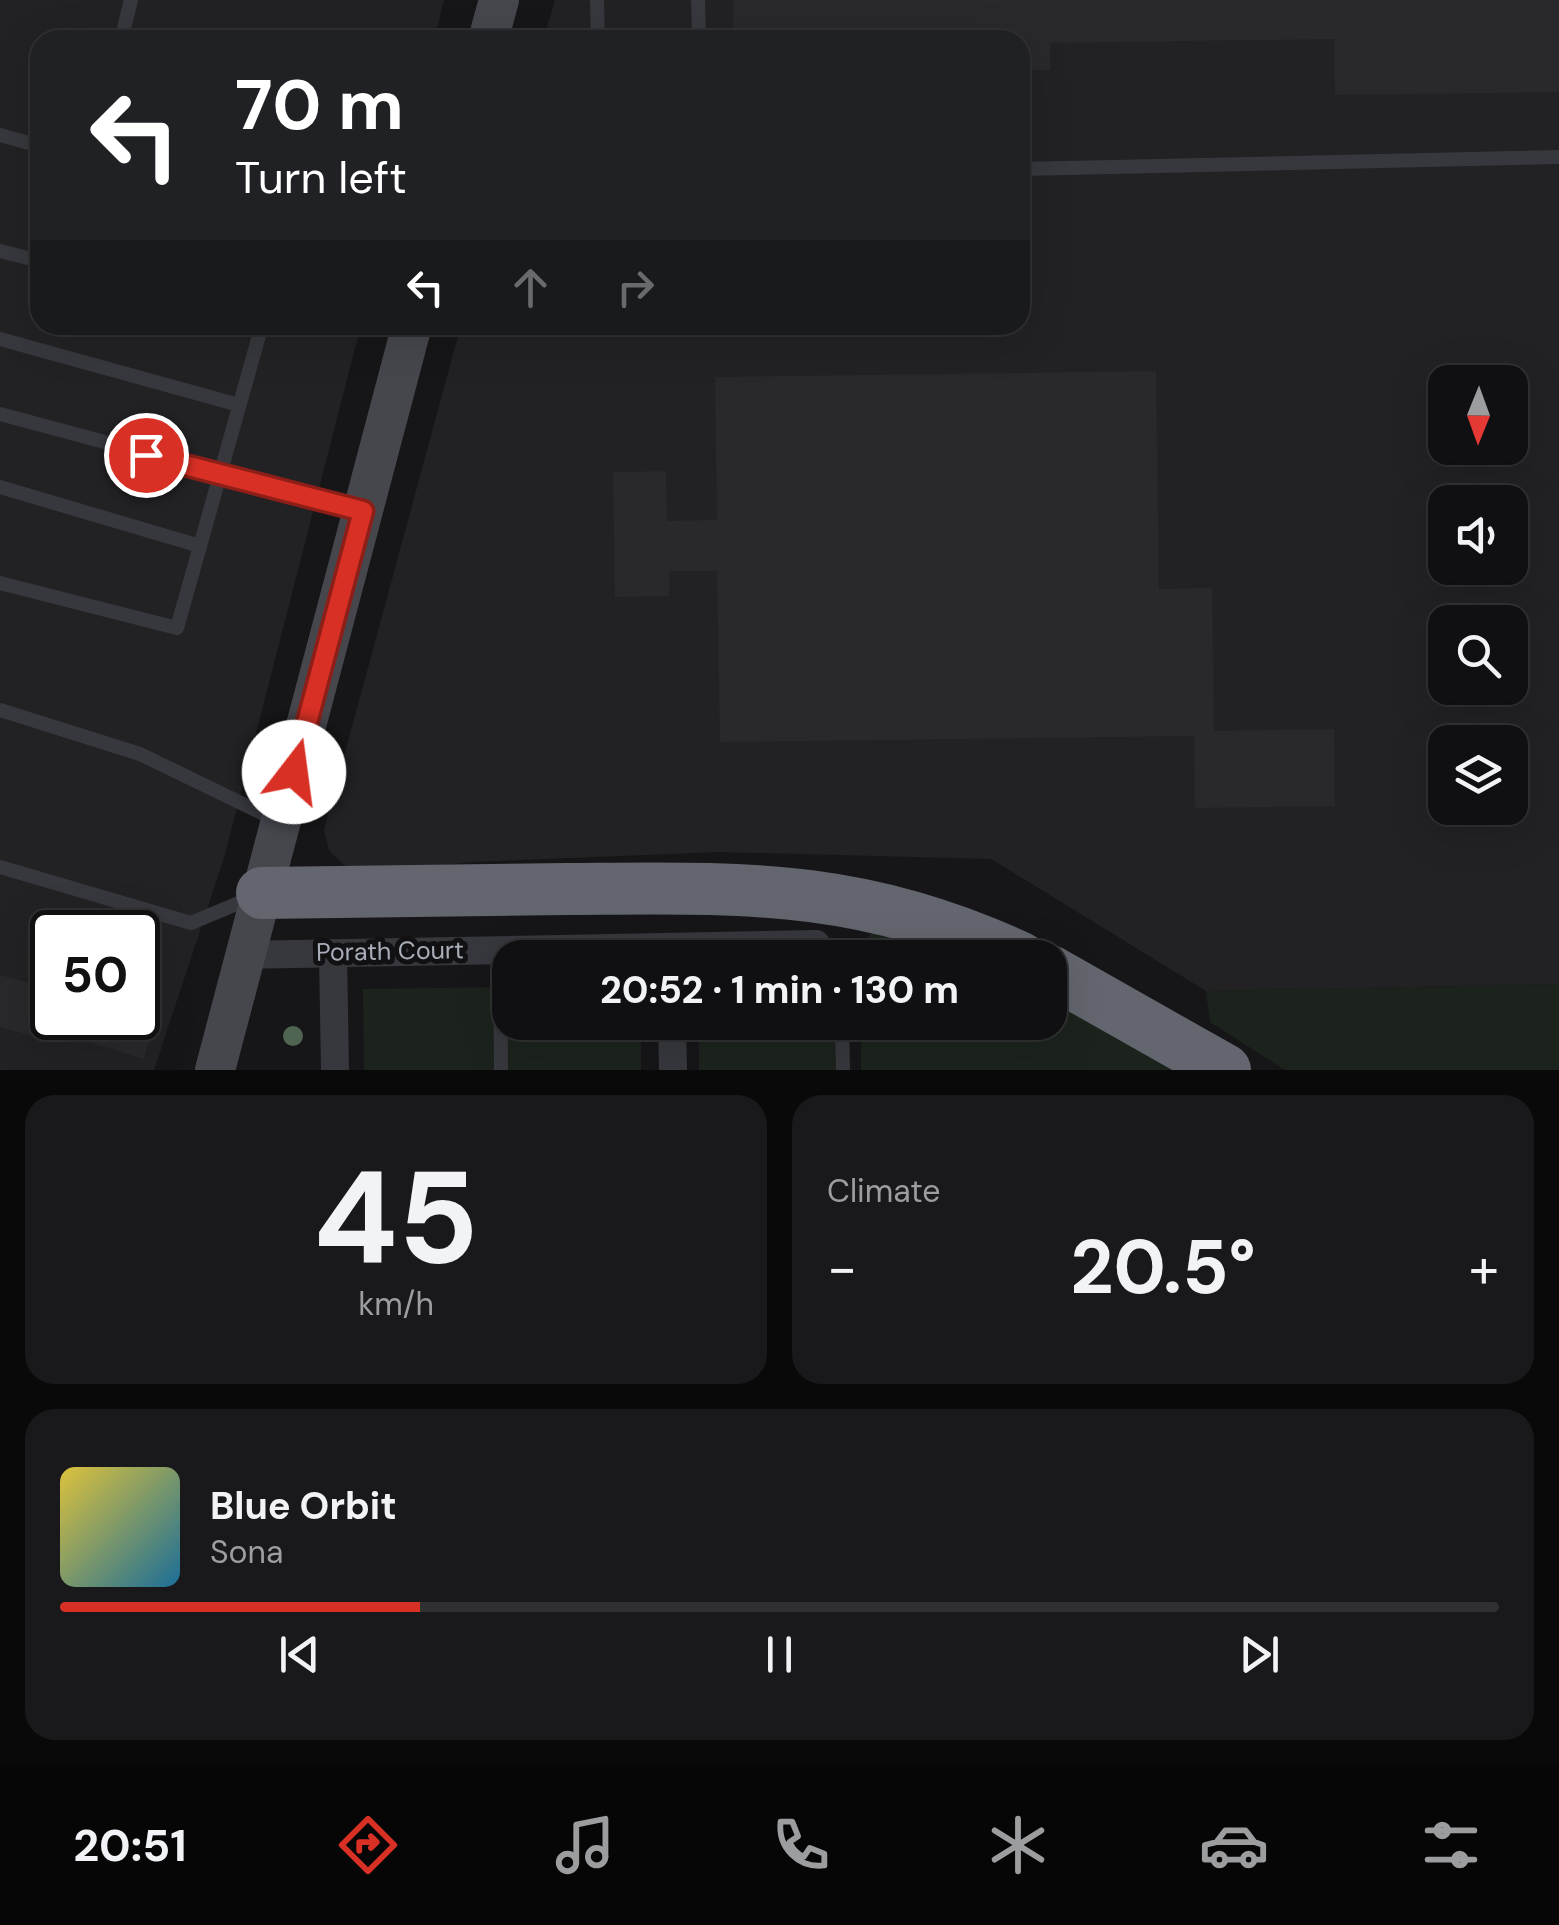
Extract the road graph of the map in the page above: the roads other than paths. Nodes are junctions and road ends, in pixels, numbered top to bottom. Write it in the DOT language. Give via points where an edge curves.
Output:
graph roads {
  1 [pos="131,0"];
  2 [pos="499,0"];
  3 [pos="598,0"];
  4 [pos="698,0"];
  5 [pos="124,30"];
  6 [pos="491,30"];
  7 [pos="598,30"];
  8 [pos="699,30"];
  9 [pos="0,134"];
  10 [pos="30,143"];
  11 [pos="1559,157"];
  12 [pos="1030,169"];
  13 [pos="0,251"];
  14 [pos="30,258"];
  15 [pos="259,335"];
  16 [pos="409,335"];
  17 [pos="0,339"];
  18 [pos="239,405"];
  19 [pos="0,414"];
  20 [pos="220,476"];
  21 [pos="0,487"];
  22 [pos="363,511"];
  23 [pos="200,546"];
  24 [pos="0,584"];
  25 [pos="0,710"];
  26 [pos="281,823"];
  27 [pos="0,867"];
  28 [pos="262,893"];
  29 [pos="983,940"];
  30 [pos="492,948"];
  31 [pos="334,953"];
  32 [pos="246,955"];
  33 [pos="1067,981"];
  34 [pos="501,1040"];
  35 [pos="672,1040"];
  36 [pos="842,1040"];
  37 [pos="215,1070"];
  38 [pos="335,1070"];
  39 [pos="501,1070"];
  40 [pos="672,1070"];
  41 [pos="843,1070"];
  42 [pos="1225,1070"];
  1 -- 5 [label="lane"];
  2 -- 6 [label="main road"];
  3 -- 7 [label="lane"];
  4 -- 8 [label="lane"];
  9 -- 10 [label="lane"];
  11 -- 12 [label="lane"];
  13 -- 14 [label="lane"];
  15 -- 18 [label="lane"];
  16 -- 22 [label="main road"];
  17 -- 18 [label="lane"];
  18 -- 20 [label="lane"];
  19 -- 20 [label="lane"];
  20 -- 22 [label="lane"];
  20 -- 23 [label="lane"];
  21 -- 23 [label="lane"];
  22 -- 26 [label="main road"];
  23 -- 24 [label="lane" via="177,628"];
  25 -- 26 [label="lane" via="140,754"];
  26 -- 28 [label="main road"];
  27 -- 28 [label="lane" via="191,923"];
  28 -- 29 [label="highway" via="761,888 882,906"];
  28 -- 32 [label="main road"];
  30 -- 31 [label="street, Porath Court"];
  31 -- 32 [label="street, Porath Court"];
  31 -- 38 [label="street"];
  32 -- 37 [label="main road"];
  33 -- 42 [label="highway"];
  34 -- 39 [label="lane"];
  35 -- 40 [label="street"];
  36 -- 41 [label="lane"];
}
